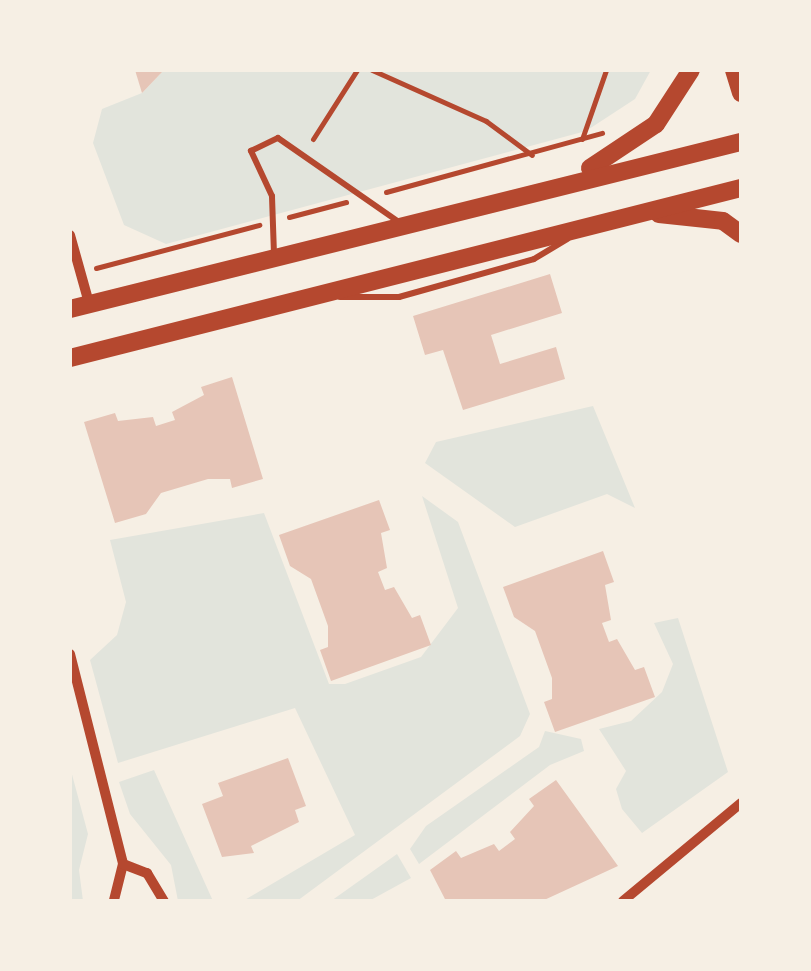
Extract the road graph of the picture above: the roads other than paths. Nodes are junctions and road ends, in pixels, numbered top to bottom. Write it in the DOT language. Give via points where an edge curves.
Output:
graph roads {
  1 [pos="691,70"];
  2 [pos="734,70"];
  3 [pos="741,93"];
  4 [pos="741,142"];
  5 [pos="567,178"];
  6 [pos="741,188"];
  7 [pos="628,215"];
  8 [pos="400,222"];
  9 [pos="70,234"];
  10 [pos="741,234"];
  11 [pos="274,254"];
  12 [pos="90,303"];
  13 [pos="70,309"];
  14 [pos="70,358"];
  15 [pos="70,654"];
  16 [pos="741,803"];
  17 [pos="123,864"];
  18 [pos="114,901"];
  19 [pos="164,901"];
  20 [pos="623,901"];
  1 -- 5 [label="main road" via="656,124"];
  2 -- 3 [label="main road"];
  4 -- 5 [label="main road"];
  5 -- 8 [label="main road"];
  6 -- 7 [label="main road"];
  7 -- 10 [label="main road" via="722,221"];
  7 -- 14 [label="main road"];
  8 -- 11 [label="main road"];
  8 -- 11 [label="lane" via="278,138 251,151 272,196"];
  9 -- 12 [label="street"];
  11 -- 12 [label="main road"];
  12 -- 13 [label="main road"];
  15 -- 17 [label="street"];
  16 -- 20 [label="street"];
  17 -- 18 [label="street"];
  17 -- 19 [label="street" via="147,873"];
}
